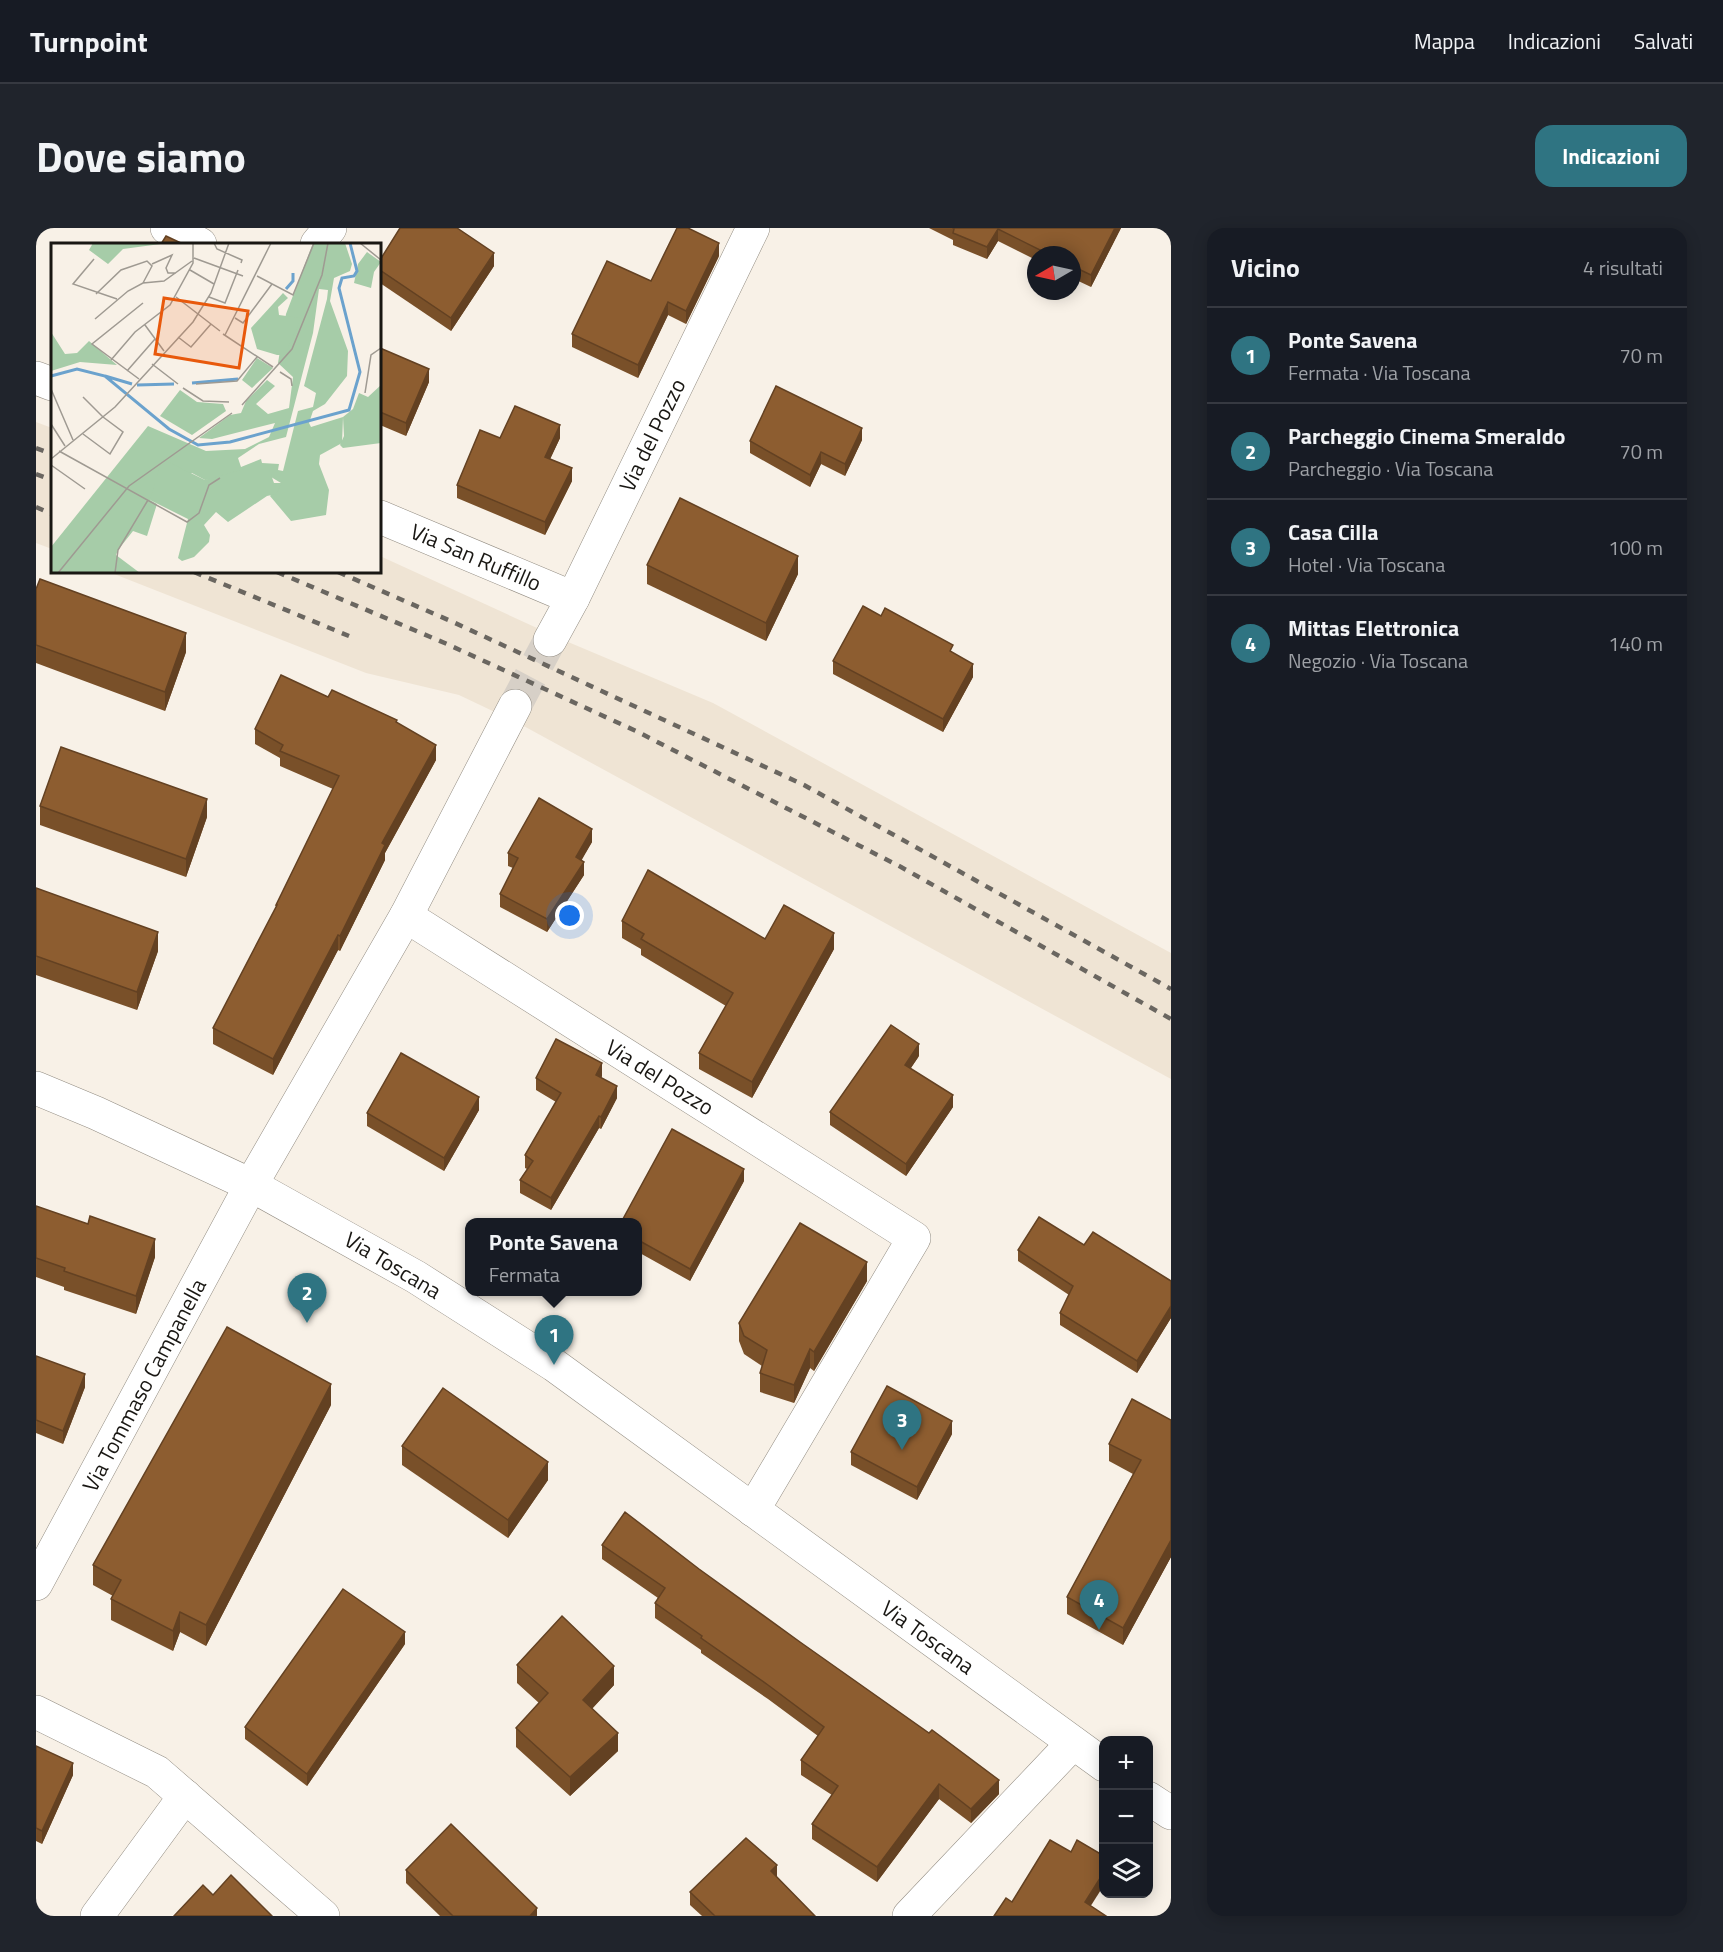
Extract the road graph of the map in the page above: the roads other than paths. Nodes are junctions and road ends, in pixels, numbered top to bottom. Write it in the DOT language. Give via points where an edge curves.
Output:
graph roads {
  1 [pos="167,228"];
  2 [pos="330,228"];
  3 [pos="753,228"];
  4 [pos="198,243"];
  5 [pos="318,243"];
  6 [pos="36,378"];
  7 [pos="51,384"];
  8 [pos="381,517"];
  9 [pos="573,598"];
  10 [pos="550,640"];
  11 [pos="515,706"];
  12 [pos="406,916"];
  13 [pos="36,1088"];
  14 [pos="251,1185"];
  15 [pos="753,1510"];
  16 [pos="36,1584"];
  17 [pos="36,1712"];
  18 [pos="1073,1743"];
  19 [pos="1099,1761"];
  20 [pos="185,1796"];
  21 [pos="1153,1801"];
  22 [pos="1171,1813"];
  23 [pos="97,1916"];
  24 [pos="323,1916"];
  25 [pos="909,1916"];
  1 -- 4 [label="street"];
  2 -- 5 [label="street"];
  3 -- 9 [label="street, Via del Pozzo"];
  6 -- 7 [label="street"];
  8 -- 9 [label="street, Via San Ruffillo"];
  9 -- 10 [label="street, Via del Pozzo"];
  11 -- 12 [label="street"];
  12 -- 14 [label="street"];
  12 -- 15 [label="street, Via del Pozzo" via="914,1238"];
  13 -- 14 [label="street, Via Toscana"];
  14 -- 15 [label="street, Via Toscana" via="416,1277 554,1365"];
  14 -- 16 [label="street, Via Tommaso Campanella"];
  15 -- 18 [label="street, Via Toscana"];
  17 -- 20 [label="street" via="157,1772"];
  18 -- 19 [label="street, Via Toscana"];
  18 -- 25 [label="street"];
  20 -- 23 [label="street"];
  20 -- 24 [label="street"];
  21 -- 22 [label="street"];
}
